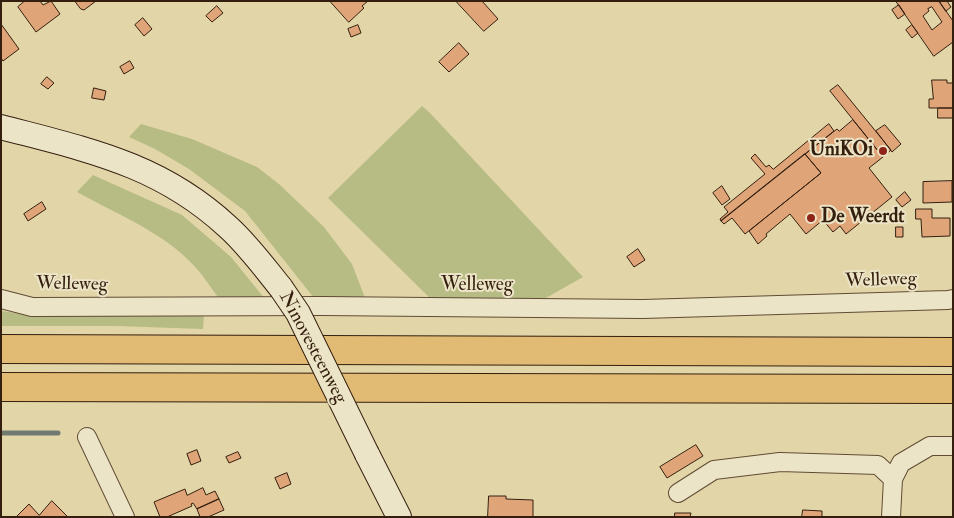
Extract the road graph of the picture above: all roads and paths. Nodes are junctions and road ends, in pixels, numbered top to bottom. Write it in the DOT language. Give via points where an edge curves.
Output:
graph roads {
  1 [pos="1,127"];
  2 [pos="1,299"];
  3 [pos="953,299"];
  4 [pos="1,349"];
  5 [pos="953,352"];
  6 [pos="1,387"];
  7 [pos="953,389"];
  8 [pos="87,437"];
  9 [pos="953,446"];
  10 [pos="893,479"];
  11 [pos="678,493"];
  12 [pos="125,517"];
  13 [pos="399,517"];
  14 [pos="891,517"];
  1 -- 13 [label="main road, Ninovesteenweg, bridge" via="102,154 165,181 229,227 281,288 298,314"];
  2 -- 3 [label="street, Welleweg" via="32,307 643,308"];
  4 -- 5 [label="highway"];
  6 -- 7 [label="highway"];
  8 -- 12 [label="street"];
  9 -- 10 [label="street" via="930,446 901,464"];
  10 -- 11 [label="street" via="878,465 780,462 714,470"];
  10 -- 14 [label="street"];
}
